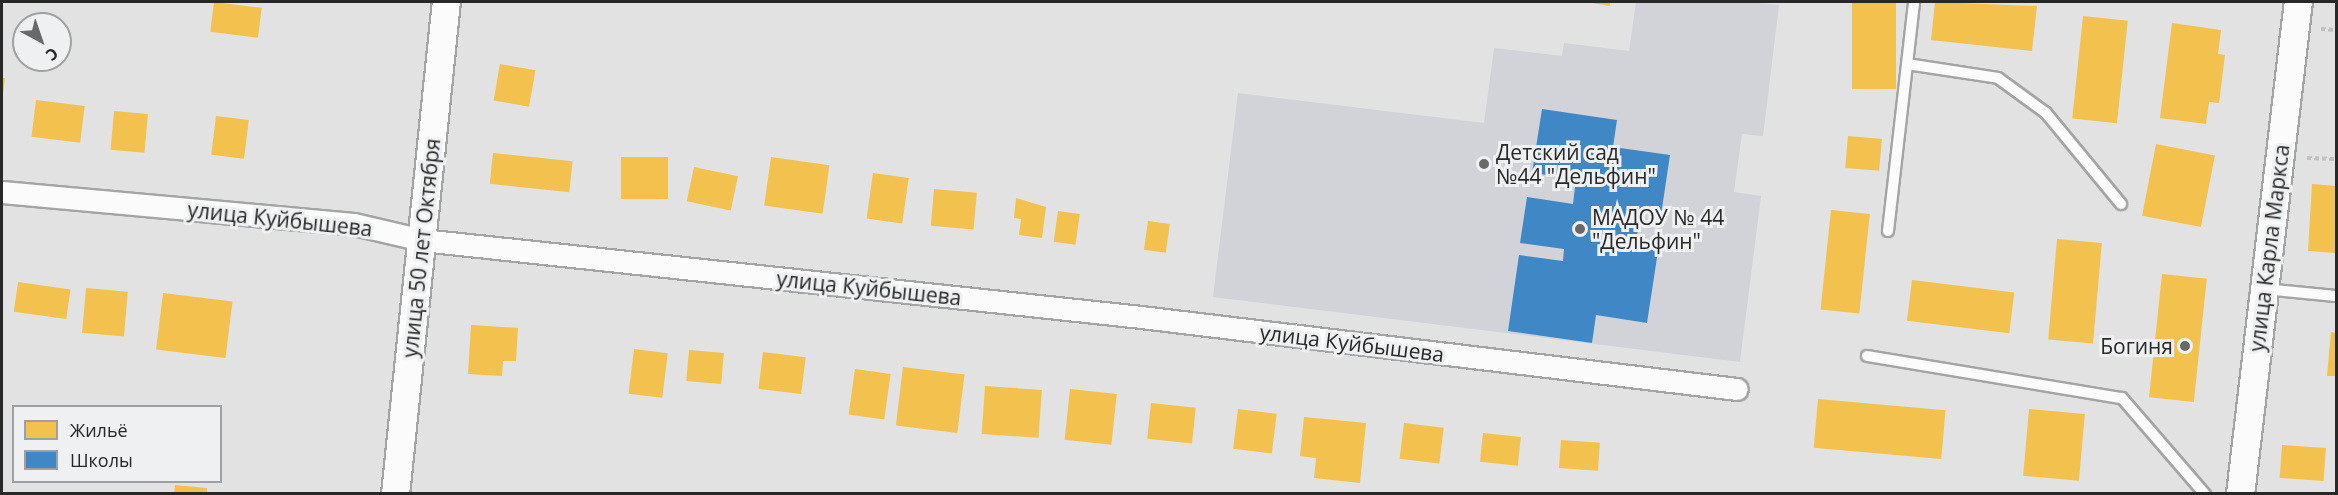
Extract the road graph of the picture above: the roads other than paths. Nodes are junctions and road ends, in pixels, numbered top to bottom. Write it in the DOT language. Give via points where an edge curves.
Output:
graph roads {
  1 [pos="446,2"];
  2 [pos="1914,2"];
  3 [pos="2298,2"];
  4 [pos="1907,64"];
  5 [pos="2,192"];
  6 [pos="2121,204"];
  7 [pos="1888,231"];
  8 [pos="422,240"];
  9 [pos="2264,289"];
  10 [pos="2337,296"];
  11 [pos="1867,356"];
  12 [pos="1737,389"];
  13 [pos="395,494"];
  14 [pos="2205,494"];
  15 [pos="2240,494"];
  1 -- 8 [label="street, улица 50 лет Октября"];
  2 -- 4 [label="lane"];
  3 -- 9 [label="street, улица Карла Маркса"];
  4 -- 6 [label="lane" via="1998,78 2046,113"];
  4 -- 7 [label="lane"];
  5 -- 8 [label="street, улица Куйбышева" via="354,224"];
  8 -- 12 [label="street, улица Куйбышева" via="1141,317"];
  8 -- 13 [label="street, улица 50 лет Октября"];
  9 -- 10 [label="lane"];
  9 -- 15 [label="street, улица Карла Маркса"];
  11 -- 14 [label="lane" via="2122,398"];
}
